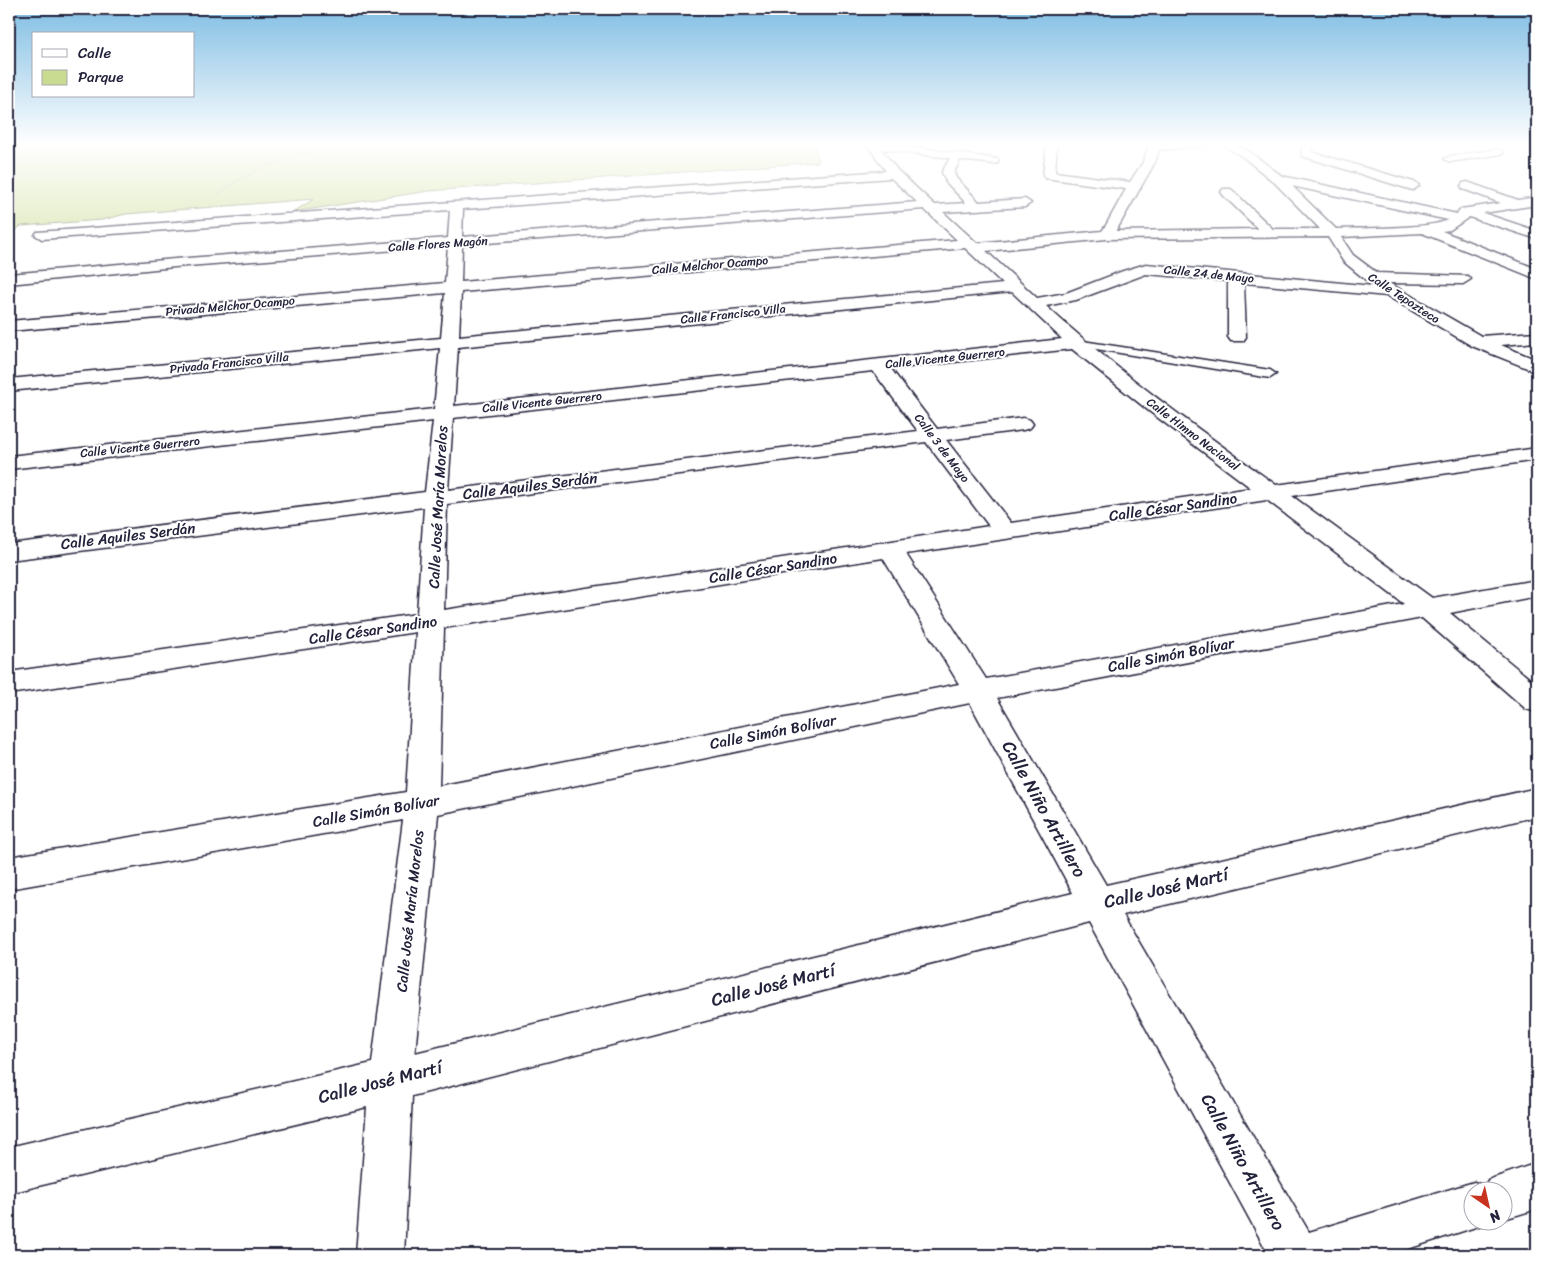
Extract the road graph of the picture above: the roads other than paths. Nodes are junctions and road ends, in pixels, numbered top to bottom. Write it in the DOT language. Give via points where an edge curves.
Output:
graph roads {
  1 [pos="512,202"];
  2 [pos="925,202"];
  3 [pos="974,202"];
  4 [pos="1126,202"];
  5 [pos="1237,202"];
  6 [pos="1301,202"];
  7 [pos="1396,202"];
  8 [pos="1510,202"];
  9 [pos="1532,202"];
  10 [pos="1025,203"];
  11 [pos="1518,205"];
  12 [pos="457,206"];
  13 [pos="978,206"];
  14 [pos="930,207"];
  15 [pos="1463,215"];
  16 [pos="1424,229"];
  17 [pos="1269,233"];
  18 [pos="1332,233"];
  19 [pos="42,235"];
  20 [pos="1106,235"];
  21 [pos="1537,235"];
  22 [pos="454,243"];
  23 [pos="971,245"];
  24 [pos="1537,274"];
  25 [pos="1236,276"];
  26 [pos="1371,278"];
  27 [pos="9,279"];
  28 [pos="1463,279"];
  29 [pos="452,287"];
  30 [pos="1016,287"];
  31 [pos="1391,292"];
  32 [pos="1033,303"];
  33 [pos="9,326"];
  34 [pos="1237,337"];
  35 [pos="1537,337"];
  36 [pos="450,342"];
  37 [pos="1478,342"];
  38 [pos="1076,343"];
  39 [pos="878,365"];
  40 [pos="1537,366"];
  41 [pos="1270,374"];
  42 [pos="9,385"];
  43 [pos="443,412"];
  44 [pos="1023,424"];
  45 [pos="932,436"];
  46 [pos="1537,454"];
  47 [pos="9,462"];
  48 [pos="1273,493"];
  49 [pos="436,498"];
  50 [pos="1005,532"];
  51 [pos="891,550"];
  52 [pos="9,552"];
  53 [pos="1537,588"];
  54 [pos="1426,607"];
  55 [pos="431,621"];
  56 [pos="9,683"];
  57 [pos="978,691"];
  58 [pos="1537,700"];
  59 [pos="1537,802"];
  60 [pos="422,803"];
  61 [pos="9,874"];
  62 [pos="1098,904"];
  63 [pos="391,1080"];
  64 [pos="9,1170"];
  65 [pos="1537,1186"];
  66 [pos="1514,1193"];
  67 [pos="1464,1209"];
  68 [pos="380,1255"];
  69 [pos="1295,1255"];
  70 [pos="1312,1255"];
  1 -- 12 [label="street"];
  2 -- 14 [label="street, Calle Himno Nacional"];
  3 -- 13 [label="street"];
  4 -- 20 [label="street" via="1117,222"];
  5 -- 17 [label="street"];
  6 -- 18 [label="street, Calle Tepozteco"];
  7 -- 15 [label="street"];
  8 -- 11 [label="street"];
  9 -- 11 [label="street"];
  10 -- 13 [label="street, Calle Flores Magón"];
  11 -- 15 [label="street"];
  12 -- 19 [label="street"];
  12 -- 22 [label="street, Calle José María Morelos"];
  13 -- 14 [label="street, Calle Flores Magón"];
  14 -- 22 [label="street, Calle Flores Magón"];
  14 -- 23 [label="street, Calle Himno Nacional"];
  15 -- 16 [label="street, Calle Melchor Ocampo" via="1445,227"];
  15 -- 21 [label="street"];
  16 -- 18 [label="street, Calle Melchor Ocampo"];
  16 -- 24 [label="street"];
  17 -- 18 [label="street, Calle Melchor Ocampo"];
  17 -- 20 [label="street, Calle Melchor Ocampo"];
  18 -- 26 [label="street, Calle Tepozteco" via="1348,258"];
  20 -- 23 [label="street, Calle Melchor Ocampo"];
  22 -- 27 [label="street, Calle Flores Magón" via="175,263"];
  22 -- 29 [label="street, Calle José María Morelos"];
  23 -- 29 [label="street, Calle Melchor Ocampo"];
  23 -- 30 [label="street, Calle Himno Nacional"];
  25 -- 31 [label="street, Calle 24 de Mayo"];
  25 -- 32 [label="street, Calle 24 de Mayo" via="1146,269 1070,298"];
  25 -- 34 [label="street"];
  26 -- 28 [label="street"];
  26 -- 31 [label="street, Calle Tepozteco"];
  29 -- 33 [label="street, Privada Melchor Ocampo"];
  29 -- 36 [label="street, Calle José María Morelos"];
  30 -- 32 [label="street, Calle Himno Nacional"];
  30 -- 36 [label="street, Calle Francisco Villa"];
  31 -- 37 [label="street, Calle Tepozteco"];
  32 -- 38 [label="street, Calle Himno Nacional"];
  35 -- 37 [label="street"];
  36 -- 42 [label="street, Privada Francisco Villa"];
  36 -- 43 [label="street, Calle José María Morelos"];
  37 -- 40 [label="street, Calle Tepozteco"];
  38 -- 39 [label="street, Calle Vicente Guerrero"];
  38 -- 41 [label="lane"];
  38 -- 48 [label="street, Calle Himno Nacional"];
  39 -- 43 [label="street, Calle Vicente Guerrero"];
  39 -- 45 [label="street, Calle 3 de Mayo"];
  43 -- 47 [label="street, Calle Vicente Guerrero"];
  43 -- 49 [label="street, Calle José María Morelos"];
  44 -- 45 [label="street, Calle Aquiles Serdán"];
  45 -- 49 [label="street, Calle Aquiles Serdán"];
  45 -- 50 [label="street, Calle 3 de Mayo"];
  46 -- 48 [label="street, Calle César Sandino"];
  48 -- 50 [label="street, Calle César Sandino"];
  48 -- 54 [label="street, Calle Himno Nacional"];
  49 -- 52 [label="street, Calle Aquiles Serdán"];
  49 -- 55 [label="street, Calle José María Morelos"];
  50 -- 51 [label="street, Calle César Sandino"];
  51 -- 55 [label="street, Calle César Sandino"];
  51 -- 57 [label="street, Calle Niño Artillero"];
  53 -- 54 [label="street, Calle Simón Bolívar"];
  54 -- 57 [label="street, Calle Simón Bolívar"];
  54 -- 58 [label="street, Calle Himno Nacional"];
  55 -- 56 [label="street, Calle César Sandino"];
  55 -- 60 [label="street, Calle José María Morelos"];
  57 -- 60 [label="street, Calle Simón Bolívar"];
  57 -- 62 [label="street, Calle Niño Artillero"];
  59 -- 62 [label="street, Calle José Martí"];
  60 -- 61 [label="street, Calle Simón Bolívar"];
  60 -- 63 [label="street, Calle José María Morelos"];
  62 -- 63 [label="street, Calle José Martí"];
  62 -- 69 [label="street, Calle Niño Artillero"];
  63 -- 64 [label="street, Calle José Martí"];
  63 -- 68 [label="street, Calle José María Morelos"];
  65 -- 66 [label="street"];
  67 -- 70 [label="street"];
}
